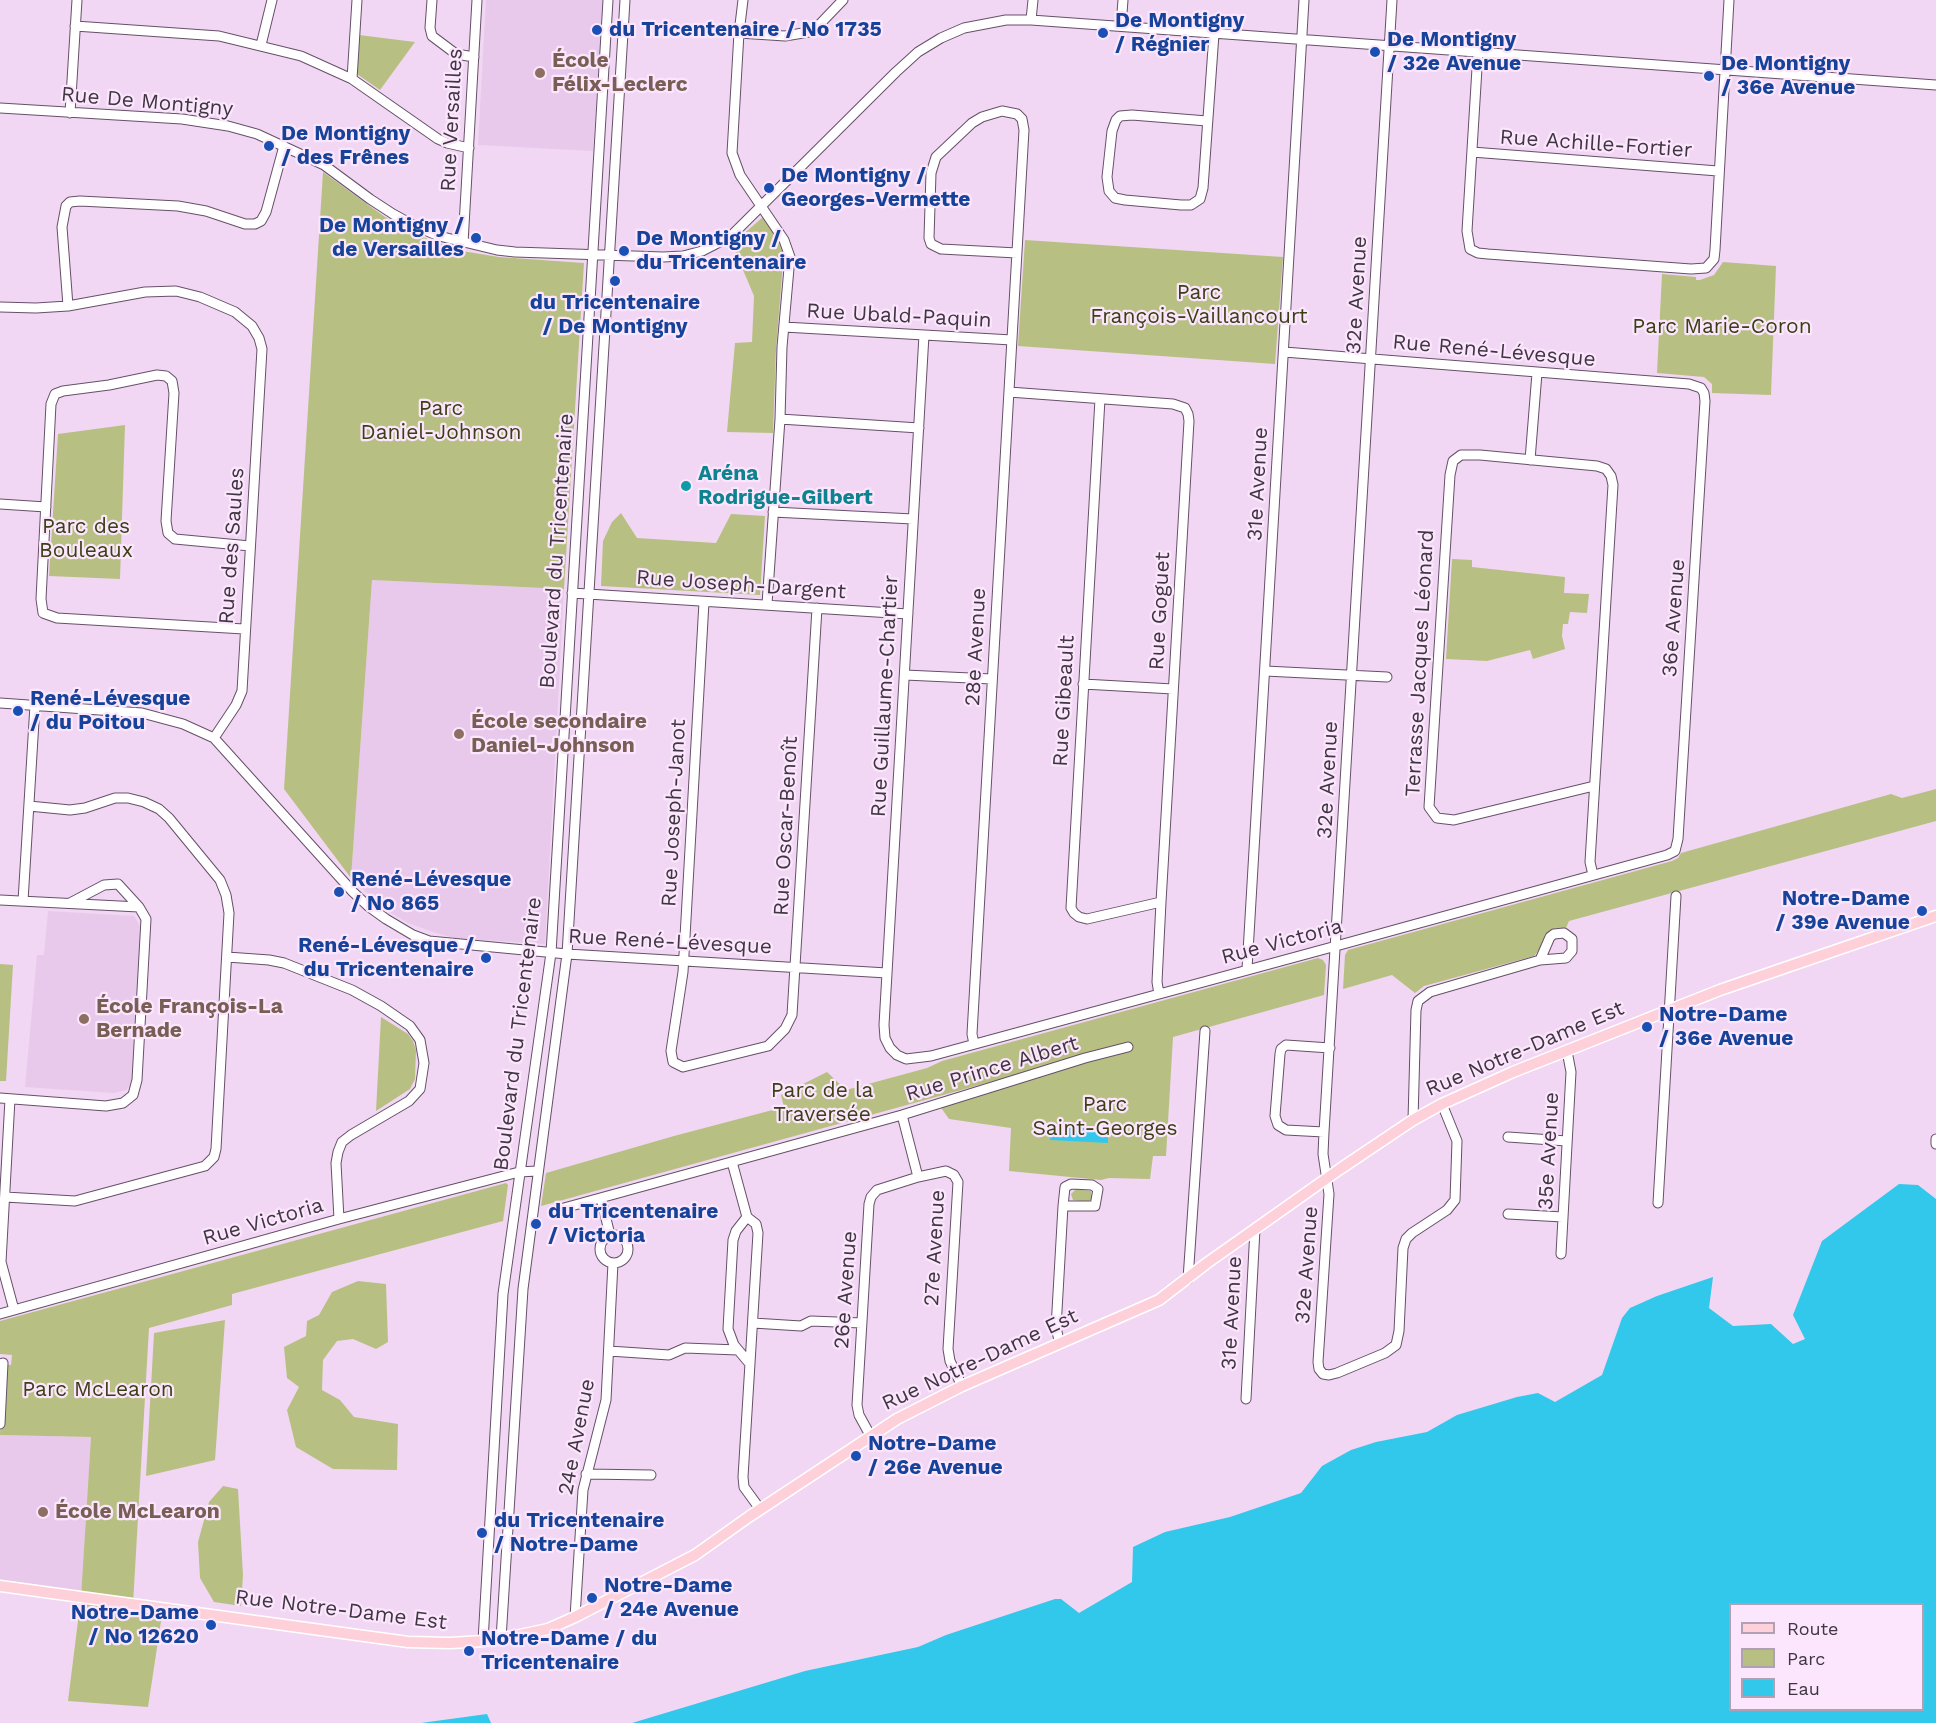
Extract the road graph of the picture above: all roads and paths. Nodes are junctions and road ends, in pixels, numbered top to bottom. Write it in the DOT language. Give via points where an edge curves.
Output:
graph roads {
  1 [pos="77,0"];
  2 [pos="272,0"];
  3 [pos="357,0"];
  4 [pos="432,0"];
  5 [pos="477,0"];
  6 [pos="608,0"];
  7 [pos="625,0"];
  8 [pos="743,0"];
  9 [pos="843,0"];
  10 [pos="1033,0"];
  11 [pos="1123,0"];
  12 [pos="1304,0"];
  13 [pos="1392,0"];
  14 [pos="1729,0"];
  15 [pos="1032,20"];
  16 [pos="75,26"];
  17 [pos="1121,26"];
  18 [pos="740,33"];
  19 [pos="1214,34"];
  20 [pos="1301,40"];
  21 [pos="261,45"];
  22 [pos="1390,46"];
  23 [pos="1478,52"];
  24 [pos="474,57"];
  25 [pos="1725,70"];
  26 [pos="352,79"];
  27 [pos="1936,85"];
  28 [pos="0,108"];
  29 [pos="70,113"];
  30 [pos="1207,121"];
  31 [pos="284,146"];
  32 [pos="469,148"];
  33 [pos="1472,152"];
  34 [pos="1718,171"];
  35 [pos="762,205"];
  36 [pos="463,243"];
  37 [pos="1017,253"];
  38 [pos="593,255"];
  39 [pos="611,256"];
  40 [pos="68,306"];
  41 [pos="0,307"];
  42 [pos="784,327"];
  43 [pos="924,335"];
  44 [pos="1012,340"];
  45 [pos="1284,352"];
  46 [pos="1371,360"];
  47 [pos="586,361"];
  48 [pos="604,362"];
  49 [pos="1537,373"];
  50 [pos="1701,388"];
  51 [pos="1009,392"];
  52 [pos="1100,399"];
  53 [pos="780,419"];
  54 [pos="919,428"];
  55 [pos="582,433"];
  56 [pos="600,435"];
  57 [pos="1530,460"];
  58 [pos="0,504"];
  59 [pos="46,507"];
  60 [pos="773,512"];
  61 [pos="576,519"];
  62 [pos="913,519"];
  63 [pos="594,521"];
  64 [pos="249,546"];
  65 [pos="572,592"];
  66 [pos="590,594"];
  67 [pos="704,602"];
  68 [pos="767,604"];
  69 [pos="817,608"];
  70 [pos="908,614"];
  71 [pos="244,629"];
  72 [pos="1265,671"];
  73 [pos="905,675"];
  74 [pos="1353,675"];
  75 [pos="1386,677"];
  76 [pos="992,679"];
  77 [pos="1083,684"];
  78 [pos="1173,689"];
  79 [pos="0,703"];
  80 [pos="35,705"];
  81 [pos="214,738"];
  82 [pos="1594,786"];
  83 [pos="29,806"];
  84 [pos="558,824"];
  85 [pos="576,826"];
  86 [pos="1675,851"];
  87 [pos="1593,875"];
  88 [pos="1676,896"];
  89 [pos="0,900"];
  90 [pos="22,901"];
  91 [pos="1161,902"];
  92 [pos="70,903"];
  93 [pos="139,907"];
  94 [pos="1936,916"];
  95 [pos="1336,946"];
  96 [pos="550,953"];
  97 [pos="567,954"];
  98 [pos="227,957"];
  99 [pos="1540,960"];
  100 [pos="683,962"];
  101 [pos="796,968"];
  102 [pos="1247,969"];
  103 [pos="887,973"];
  104 [pos="1159,994"];
  105 [pos="1669,1010"];
  106 [pos="1205,1030"];
  107 [pos="974,1044"];
  108 [pos="1128,1047"];
  109 [pos="1330,1048"];
  110 [pos="1567,1051"];
  111 [pos="897,1055"];
  112 [pos="673,1062"];
  113 [pos="5,1098"];
  114 [pos="1442,1104"];
  115 [pos="902,1115"];
  116 [pos="1413,1120"];
  117 [pos="1324,1132"];
  118 [pos="1508,1137"];
  119 [pos="1936,1139"];
  120 [pos="1567,1141"];
  121 [pos="1936,1144"];
  122 [pos="732,1162"];
  123 [pos="537,1171"];
  124 [pos="519,1172"];
  125 [pos="918,1177"];
  126 [pos="1328,1178"];
  127 [pos="6,1197"];
  128 [pos="601,1198"];
  129 [pos="1658,1203"];
  130 [pos="1063,1206"];
  131 [pos="554,1211"];
  132 [pos="1508,1214"];
  133 [pos="747,1217"];
  134 [pos="1563,1217"];
  135 [pos="339,1219"];
  136 [pos="1255,1229"];
  137 [pos="610,1235"];
  138 [pos="1561,1254"];
  139 [pos="613,1263"];
  140 [pos="1188,1279"];
  141 [pos="14,1310"];
  142 [pos="0,1314"];
  143 [pos="753,1323"];
  144 [pos="862,1323"];
  145 [pos="1060,1344"];
  146 [pos="738,1350"];
  147 [pos="609,1351"];
  148 [pos="1,1364"];
  149 [pos="750,1364"];
  150 [pos="498,1367"];
  151 [pos="517,1368"];
  152 [pos="962,1386"];
  153 [pos="1246,1399"];
  154 [pos="0,1424"];
  155 [pos="870,1435"];
  156 [pos="586,1474"];
  157 [pos="651,1476"];
  158 [pos="760,1509"];
  159 [pos="0,1586"];
  160 [pos="575,1617"];
  161 [pos="501,1639"];
  162 [pos="483,1641"];
  1 -- 16 [label="street"];
  2 -- 21 [label="street"];
  3 -- 26 [label="street"];
  4 -- 24 [label="street" via="432,36 452,52"];
  5 -- 24 [label="street, Rue Versailles"];
  6 -- 38 [label="street, Boulevard du Tricentenaire"];
  7 -- 39 [label="street, Boulevard du Tricentenaire"];
  8 -- 18 [label="street"];
  9 -- 18 [label="street" via="808,32 785,36"];
  10 -- 15 [label="street"];
  11 -- 17 [label="street"];
  12 -- 20 [label="street, 31e Avenue"];
  13 -- 22 [label="street, 32e Avenue"];
  14 -- 25 [label="street"];
  15 -- 17 [label="street, Rue De Montigny"];
  15 -- 35 [label="street, Rue De Montigny" via="1006,20 964,28 918,52"];
  16 -- 21 [label="street" via="180,32"];
  16 -- 29 [label="street"];
  17 -- 19 [label="street, Rue De Montigny"];
  18 -- 35 [label="street" via="732,153 740,175"];
  19 -- 20 [label="street, Rue De Montigny"];
  19 -- 30 [label="street"];
  20 -- 22 [label="street, Rue De Montigny"];
  20 -- 45 [label="street, 31e Avenue"];
  21 -- 26 [label="street" via="301,56"];
  22 -- 23 [label="street, Rue De Montigny"];
  22 -- 46 [label="street, 32e Avenue"];
  23 -- 25 [label="street, Rue De Montigny"];
  23 -- 33 [label="street"];
  24 -- 32 [label="street, Rue Versailles"];
  25 -- 27 [label="street, Rue De Montigny"];
  25 -- 34 [label="street"];
  26 -- 32 [label="street" via="430,134"];
  28 -- 29 [label="street, Rue De Montigny"];
  29 -- 31 [label="street, Rue De Montigny" via="215,123"];
  30 -- 30 [label="street" via="1203,194 1197,203 1186,206 1125,200 1115,198 1109,191 1112,131 1120,116"];
  31 -- 36 [label="street, Rue De Montigny" via="324,165 401,218"];
  31 -- 40 [label="street" via="264,217 255,224 178,206 70,202 62,227"];
  32 -- 36 [label="street, Rue Versailles"];
  33 -- 34 [label="street, Rue Achille-Fortier"];
  33 -- 34 [label="street" via="1467,240 1470,249 1478,253 1706,268 1714,259"];
  35 -- 39 [label="street, Rue De Montigny" via="731,236 702,252 663,257"];
  35 -- 42 [label="street" via="790,257"];
  36 -- 38 [label="street, Rue De Montigny" via="515,252"];
  37 -- 37 [label="street, 28e Avenue" via="1024,130 1017,114 1002,111 972,123 936,157 929,238 931,244 941,249"];
  37 -- 44 [label="street, 28e Avenue"];
  38 -- 39 [label="street, Rue De Montigny"];
  38 -- 47 [label="street, Boulevard du Tricentenaire"];
  39 -- 48 [label="street, Boulevard du Tricentenaire"];
  40 -- 41 [label="street"];
  40 -- 64 [label="street, Rue des Saules" via="163,290 212,301 252,326 262,349"];
  42 -- 43 [label="street, Rue Ubald-Paquin"];
  42 -- 53 [label="street"];
  43 -- 44 [label="street, Rue Ubald-Paquin"];
  43 -- 54 [label="street, Rue Guillaume-Chartier"];
  44 -- 51 [label="street, 28e Avenue"];
  45 -- 46 [label="street, Rue René-Lévesque"];
  45 -- 72 [label="street, 31e Avenue"];
  46 -- 49 [label="street, Rue René-Lévesque"];
  46 -- 74 [label="street, 32e Avenue"];
  47 -- 48 [label="street"];
  47 -- 55 [label="street, Boulevard du Tricentenaire"];
  48 -- 56 [label="street, Boulevard du Tricentenaire"];
  49 -- 50 [label="street, Rue René-Lévesque"];
  49 -- 57 [label="street"];
  50 -- 86 [label="street, 36e Avenue" via="1705,401"];
  51 -- 52 [label="street, Rue Goguet"];
  51 -- 76 [label="street, 28e Avenue"];
  52 -- 77 [label="street, Rue Gibeault"];
  52 -- 78 [label="street, Rue Goguet" via="1173,404 1185,408 1188,414"];
  53 -- 54 [label="street"];
  53 -- 60 [label="street"];
  54 -- 62 [label="street, Rue Guillaume-Chartier"];
  55 -- 56 [label="street"];
  55 -- 61 [label="street, Boulevard du Tricentenaire"];
  56 -- 63 [label="street, Boulevard du Tricentenaire"];
  57 -- 82 [label="street, Terrasse Jacques Léonard" via="1597,466 1606,469 1613,485"];
  57 -- 82 [label="street, Terrasse Jacques Léonard" via="1461,455 1450,467 1429,807 1437,818 1454,820"];
  58 -- 59 [label="street"];
  59 -- 64 [label="street" via="51,404 55,394 166,376 172,381 174,393 168,533 175,538"];
  59 -- 71 [label="street" via="43,613 57,618"];
  60 -- 62 [label="street"];
  60 -- 68 [label="street"];
  61 -- 63 [label="street"];
  61 -- 65 [label="street, Boulevard du Tricentenaire"];
  62 -- 70 [label="street, Rue Guillaume-Chartier"];
  63 -- 66 [label="street, Boulevard du Tricentenaire"];
  64 -- 71 [label="street, Rue des Saules"];
  65 -- 66 [label="street, Rue Joseph-Dargent"];
  65 -- 84 [label="street, Boulevard du Tricentenaire"];
  66 -- 67 [label="street, Rue Joseph-Dargent"];
  66 -- 85 [label="street, Boulevard du Tricentenaire"];
  67 -- 68 [label="street, Rue Joseph-Dargent"];
  67 -- 100 [label="street, Rue Joseph-Janot"];
  68 -- 69 [label="street, Rue Joseph-Dargent"];
  69 -- 70 [label="street, Rue Joseph-Dargent"];
  69 -- 101 [label="street, Rue Oscar-Benoît"];
  70 -- 73 [label="street, Rue Guillaume-Chartier"];
  71 -- 81 [label="street, Rue des Saules" via="242,691"];
  72 -- 74 [label="street"];
  72 -- 102 [label="street, 31e Avenue"];
  73 -- 76 [label="street"];
  73 -- 103 [label="street, Rue Guillaume-Chartier"];
  74 -- 75 [label="street"];
  74 -- 95 [label="street, 32e Avenue"];
  76 -- 107 [label="street, 28e Avenue"];
  77 -- 78 [label="street"];
  77 -- 91 [label="street, Rue Gibeault" via="1071,908 1087,919"];
  78 -- 91 [label="street, Rue Goguet"];
  79 -- 80 [label="street, Rue René-Lévesque"];
  80 -- 81 [label="street, Rue René-Lévesque" via="142,713 183,724"];
  80 -- 83 [label="street"];
  81 -- 96 [label="street, Rue René-Lévesque" via="353,892 386,919 429,941"];
  82 -- 87 [label="street, Terrasse Jacques Léonard" via="1590,862"];
  83 -- 90 [label="street"];
  83 -- 98 [label="street" via="70,810 128,798 159,809 220,879 229,913"];
  84 -- 85 [label="street"];
  84 -- 96 [label="street, Boulevard du Tricentenaire"];
  85 -- 97 [label="street, Boulevard du Tricentenaire"];
  86 -- 87 [label="street, Rue Victoria"];
  87 -- 95 [label="street, Rue Victoria"];
  88 -- 105 [label="street"];
  89 -- 90 [label="street"];
  90 -- 92 [label="street"];
  91 -- 104 [label="street, Rue Goguet"];
  92 -- 93 [label="street"];
  92 -- 93 [label="street" via="104,885 118,884"];
  93 -- 113 [label="street" via="146,927 137,1080 129,1100 106,1106"];
  94 -- 105 [label="main road, Rue Notre-Dame Est"];
  95 -- 102 [label="street, Rue Victoria"];
  95 -- 109 [label="street, 32e Avenue"];
  96 -- 97 [label="street, Rue René-Lévesque"];
  96 -- 124 [label="street, Boulevard du Tricentenaire"];
  97 -- 100 [label="street, Rue René-Lévesque"];
  97 -- 123 [label="street, Boulevard du Tricentenaire"];
  98 -- 127 [label="street" via="216,1149 210,1163 75,1201"];
  98 -- 135 [label="street" via="284,963 352,990 410,1026 420,1040 424,1063 420,1089 409,1101 342,1142 336,1163"];
  99 -- 116 [label="street" via="1430,992 1418,1001"];
  100 -- 101 [label="street, Rue René-Lévesque"];
  100 -- 112 [label="street, Rue Joseph-Janot" via="671,1051"];
  101 -- 103 [label="street, Rue René-Lévesque"];
  101 -- 112 [label="street, Rue Oscar-Benoît" via="792,1015 785,1029 768,1046 689,1066"];
  102 -- 104 [label="street, Rue Victoria"];
  103 -- 111 [label="street, Rue Guillaume-Chartier" via="885,1038"];
  104 -- 107 [label="street, Rue Victoria"];
  105 -- 110 [label="main road, Rue Notre-Dame Est"];
  105 -- 129 [label="street"];
  106 -- 140 [label="street"];
  107 -- 111 [label="street, Rue Victoria" via="920,1059"];
  108 -- 115 [label="street, Rue Prince Albert"];
  109 -- 117 [label="street, 32e Avenue"];
  109 -- 117 [label="street" via="1281,1048 1275,1116 1278,1125 1286,1130"];
  110 -- 114 [label="main road, Rue Notre-Dame Est"];
  110 -- 120 [label="street, 35e Avenue" via="1571,1072"];
  113 -- 127 [label="street"];
  114 -- 116 [label="main road, Rue Notre-Dame Est"];
  114 -- 126 [label="street, 32e Avenue" via="1457,1141 1455,1200 1406,1239 1396,1345 1329,1375 1323,1374 1318,1362"];
  115 -- 122 [label="street, Rue Prince Albert"];
  115 -- 125 [label="street, 27e Avenue"];
  116 -- 126 [label="main road, Rue Notre-Dame Est"];
  117 -- 126 [label="street, 32e Avenue"];
  118 -- 120 [label="street"];
  119 -- 121 [label="street"];
  120 -- 134 [label="street, 35e Avenue"];
  122 -- 128 [label="street, Rue Prince Albert"];
  122 -- 133 [label="street"];
  123 -- 124 [label="street, Rue Victoria"];
  123 -- 151 [label="street, Boulevard du Tricentenaire"];
  124 -- 135 [label="street, Rue Victoria"];
  124 -- 150 [label="street, Boulevard du Tricentenaire" via="507,1254"];
  125 -- 144 [label="street, 26e Avenue" via="881,1188 871,1197"];
  125 -- 152 [label="street, 27e Avenue" via="946,1171 958,1182 948,1349"];
  126 -- 136 [label="main road, Rue Notre-Dame Est"];
  127 -- 141 [label="street" via="1,1262"];
  128 -- 131 [label="street, Rue Prince Albert"];
  128 -- 137 [label="street, 24e Avenue"];
  130 -- 145 [label="street" via="1056,1328"];
  132 -- 134 [label="street"];
  133 -- 143 [label="street" via="759,1233"];
  133 -- 146 [label="street" via="733,1240 728,1329"];
  134 -- 138 [label="street, 35e Avenue"];
  135 -- 141 [label="street, Rue Victoria"];
  136 -- 140 [label="main road, Rue Notre-Dame Est"];
  136 -- 153 [label="street, 31e Avenue"];
  137 -- 139 [label="street, 24e Avenue" via="603,1239 600,1252"];
  137 -- 139 [label="street" via="620,1236 628,1247 626,1257"];
  139 -- 147 [label="street, 24e Avenue"];
  140 -- 145 [label="main road, Rue Notre-Dame Est" via="1159,1300"];
  141 -- 142 [label="street, Rue Victoria"];
  143 -- 144 [label="street"];
  143 -- 149 [label="street"];
  144 -- 155 [label="street, 26e Avenue" via="857,1410"];
  145 -- 152 [label="main road, Rue Notre-Dame Est"];
  146 -- 147 [label="street" via="685,1348 669,1355"];
  146 -- 149 [label="street"];
  147 -- 156 [label="street, 24e Avenue" via="604,1413"];
  148 -- 154 [label="street"];
  149 -- 158 [label="street" via="743,1482"];
  150 -- 151 [label="street"];
  150 -- 162 [label="street, Boulevard du Tricentenaire"];
  151 -- 161 [label="street, Boulevard du Tricentenaire"];
  152 -- 155 [label="main road, Rue Notre-Dame Est"];
  155 -- 158 [label="main road, Rue Notre-Dame Est"];
  156 -- 157 [label="street"];
  156 -- 160 [label="street, 24e Avenue"];
  158 -- 160 [label="main road, Rue Notre-Dame Est" via="695,1555"];
  159 -- 162 [label="main road, Rue Notre-Dame Est" via="408,1642"];
  160 -- 161 [label="main road, Rue Notre-Dame Est" via="548,1629"];
  161 -- 162 [label="main road, Rue Notre-Dame Est"];
}
